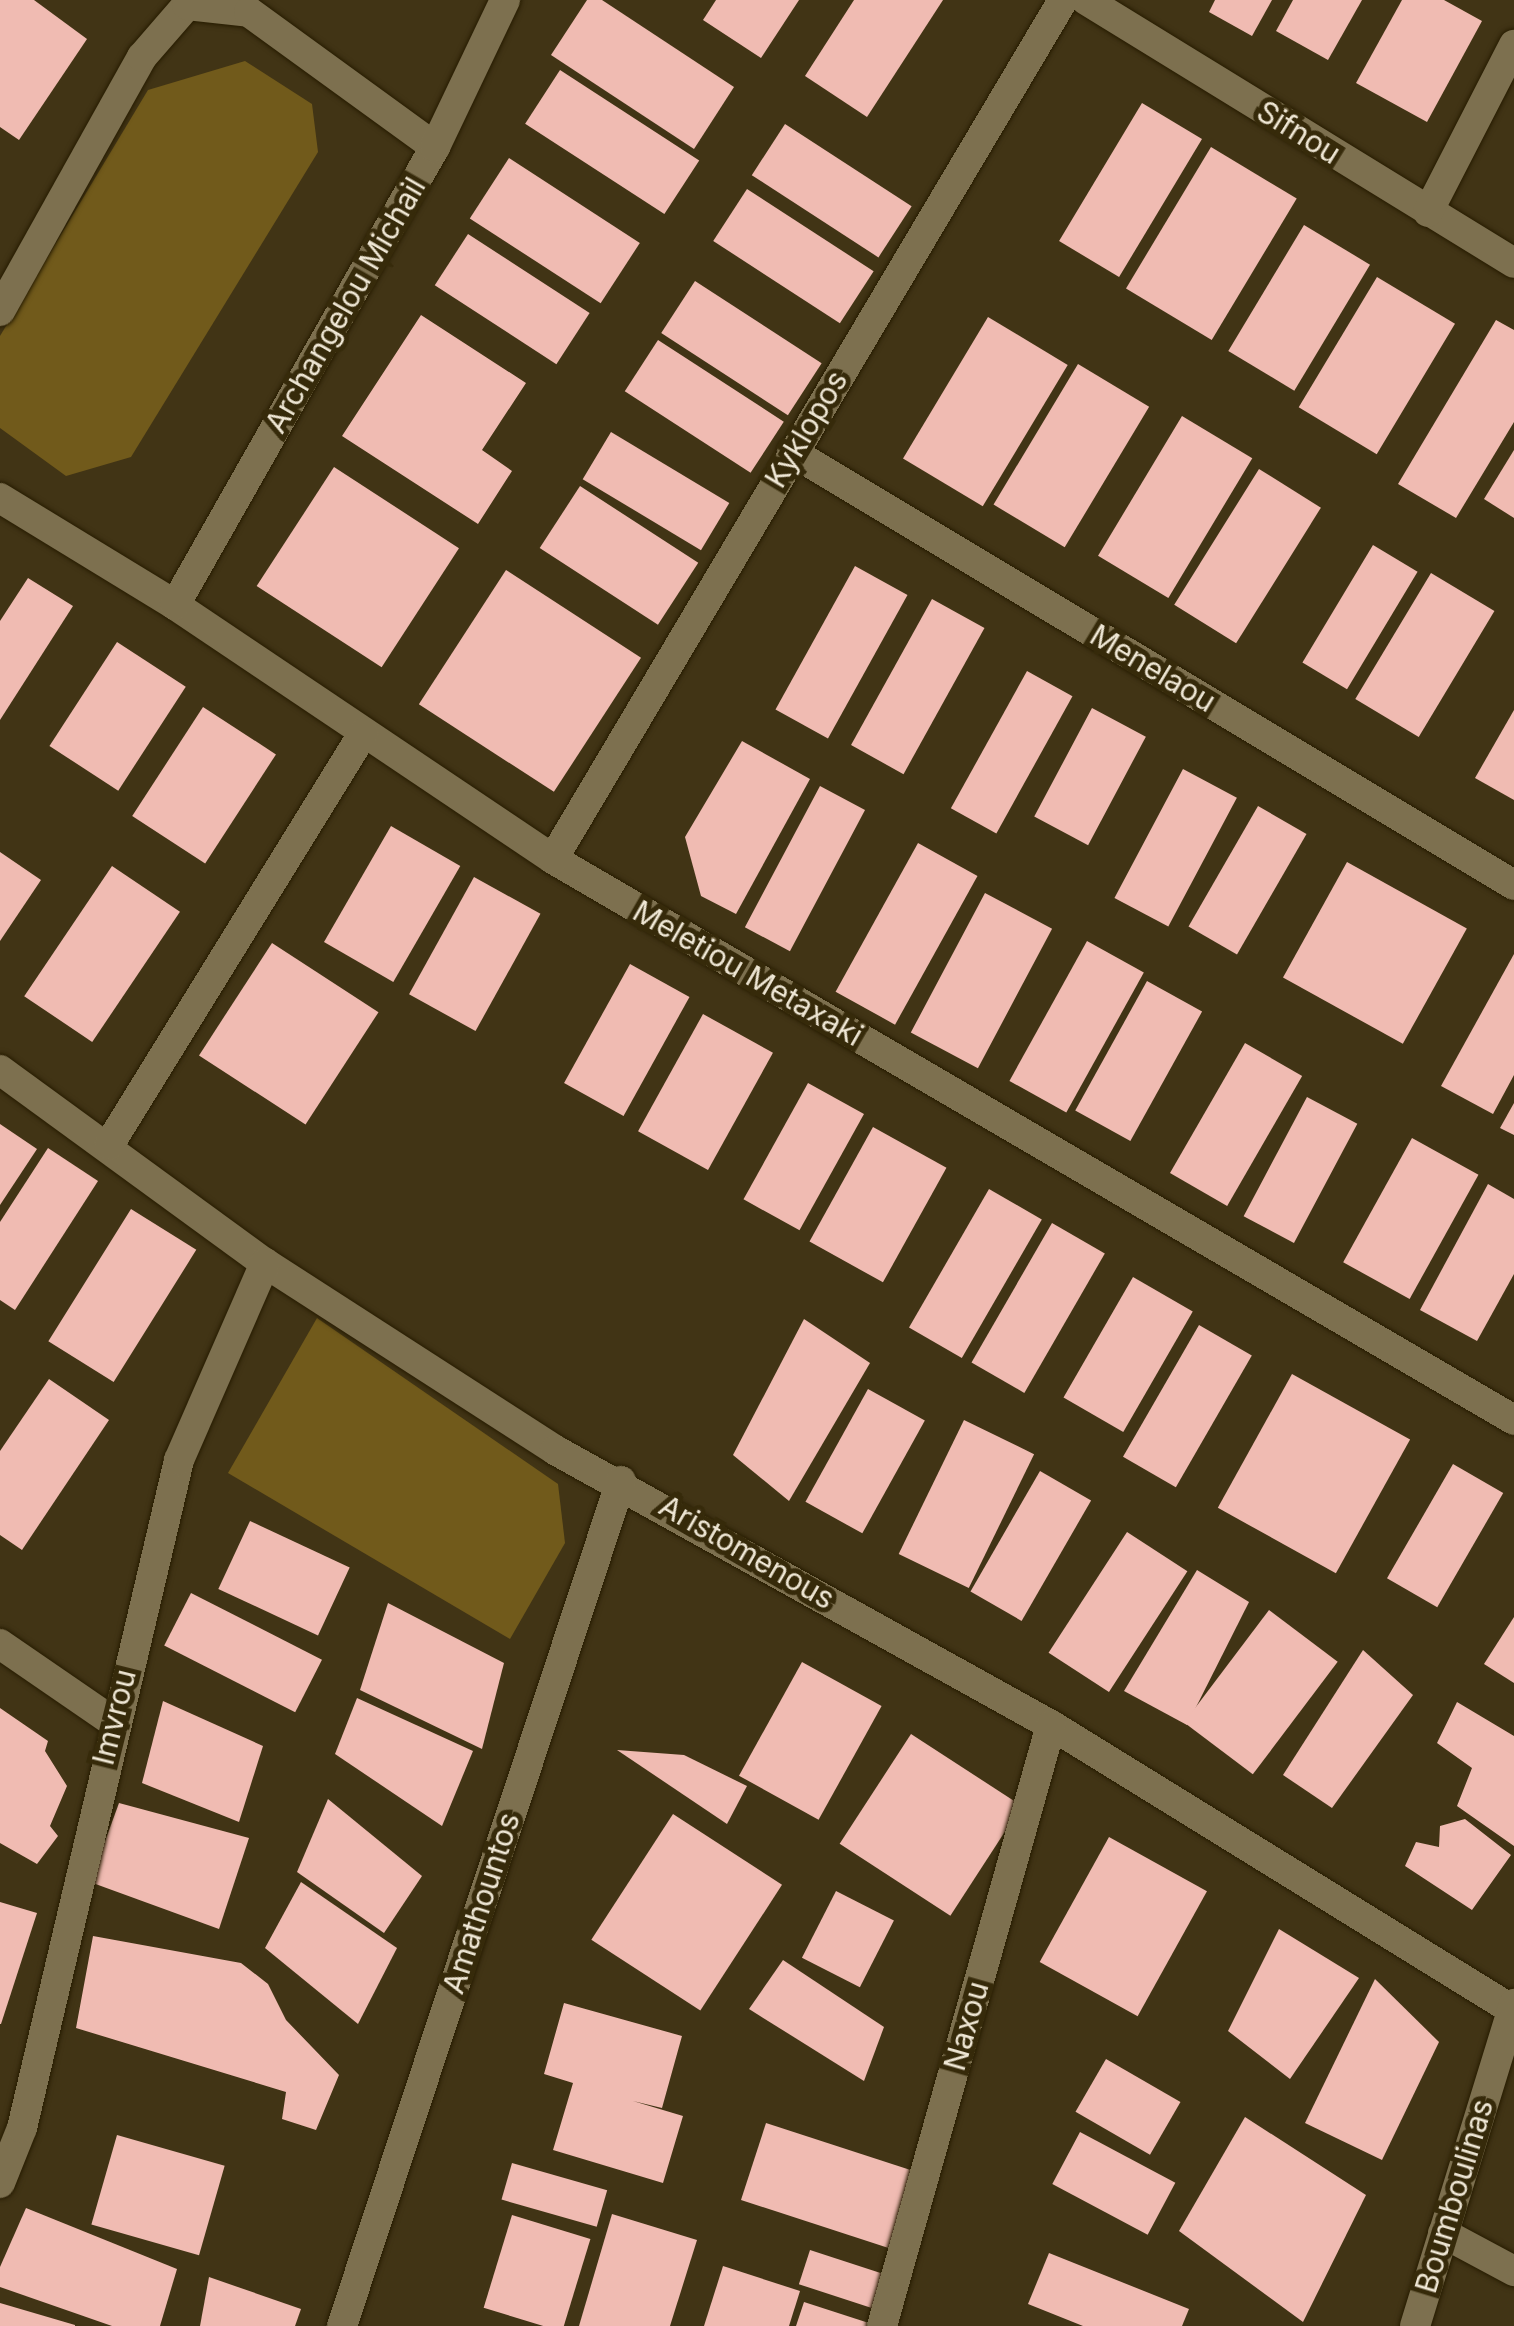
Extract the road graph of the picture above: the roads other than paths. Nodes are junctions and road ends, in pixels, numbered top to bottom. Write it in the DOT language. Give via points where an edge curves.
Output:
graph roads {
  1 [pos="504,0"];
  2 [pos="1063,0"];
  3 [pos="1086,0"];
  4 [pos="1514,46"];
  5 [pos="435,147"];
  6 [pos="1428,212"];
  7 [pos="1514,262"];
  8 [pos="0,311"];
  9 [pos="792,452"];
  10 [pos="0,498"];
  11 [pos="175,605"];
  12 [pos="363,732"];
  13 [pos="554,860"];
  14 [pos="1514,885"];
  15 [pos="0,1070"];
  16 [pos="109,1145"];
  17 [pos="265,1263"];
  18 [pos="1514,1420"];
  19 [pos="621,1481"];
  20 [pos="0,1644"];
  21 [pos="112,1720"];
  22 [pos="1051,1725"];
  23 [pos="1512,2006"];
  24 [pos="11,2124"];
  25 [pos="0,2183"];
  26 [pos="1443,2233"];
  27 [pos="1514,2271"];
  28 [pos="354,2323"];
  29 [pos="882,2326"];
  30 [pos="1415,2326"];
  1 -- 5 [label="street, Archangelou Michail"];
  2 -- 9 [label="street, Kyklopos"];
  3 -- 6 [label="street, Sifnou"];
  4 -- 6 [label="street"];
  5 -- 8 [label="street" via="249,12 188,5 142,57"];
  5 -- 11 [label="street, Archangelou Michail"];
  6 -- 7 [label="street, Sifnou"];
  9 -- 13 [label="street, Kyklopos"];
  9 -- 14 [label="street, Menelaou"];
  10 -- 11 [label="street, Meletiou Metaxaki"];
  11 -- 12 [label="street, Meletiou Metaxaki"];
  12 -- 13 [label="street, Meletiou Metaxaki"];
  12 -- 16 [label="street"];
  13 -- 18 [label="street, Meletiou Metaxaki"];
  15 -- 16 [label="street, Aristomenous"];
  16 -- 17 [label="street, Aristomenous"];
  17 -- 19 [label="street, Aristomenous" via="555,1450"];
  17 -- 21 [label="street, Imvrou" via="179,1460"];
  19 -- 22 [label="street, Aristomenous"];
  19 -- 28 [label="street, Amathountos"];
  20 -- 21 [label="street"];
  21 -- 24 [label="street, Imvrou"];
  22 -- 23 [label="street, Aristomenous"];
  22 -- 29 [label="street, Naxou"];
  23 -- 26 [label="street, Boumboulinas"];
  24 -- 25 [label="street, Imvrou"];
  26 -- 27 [label="street"];
  26 -- 30 [label="street, Boumboulinas"];
}
